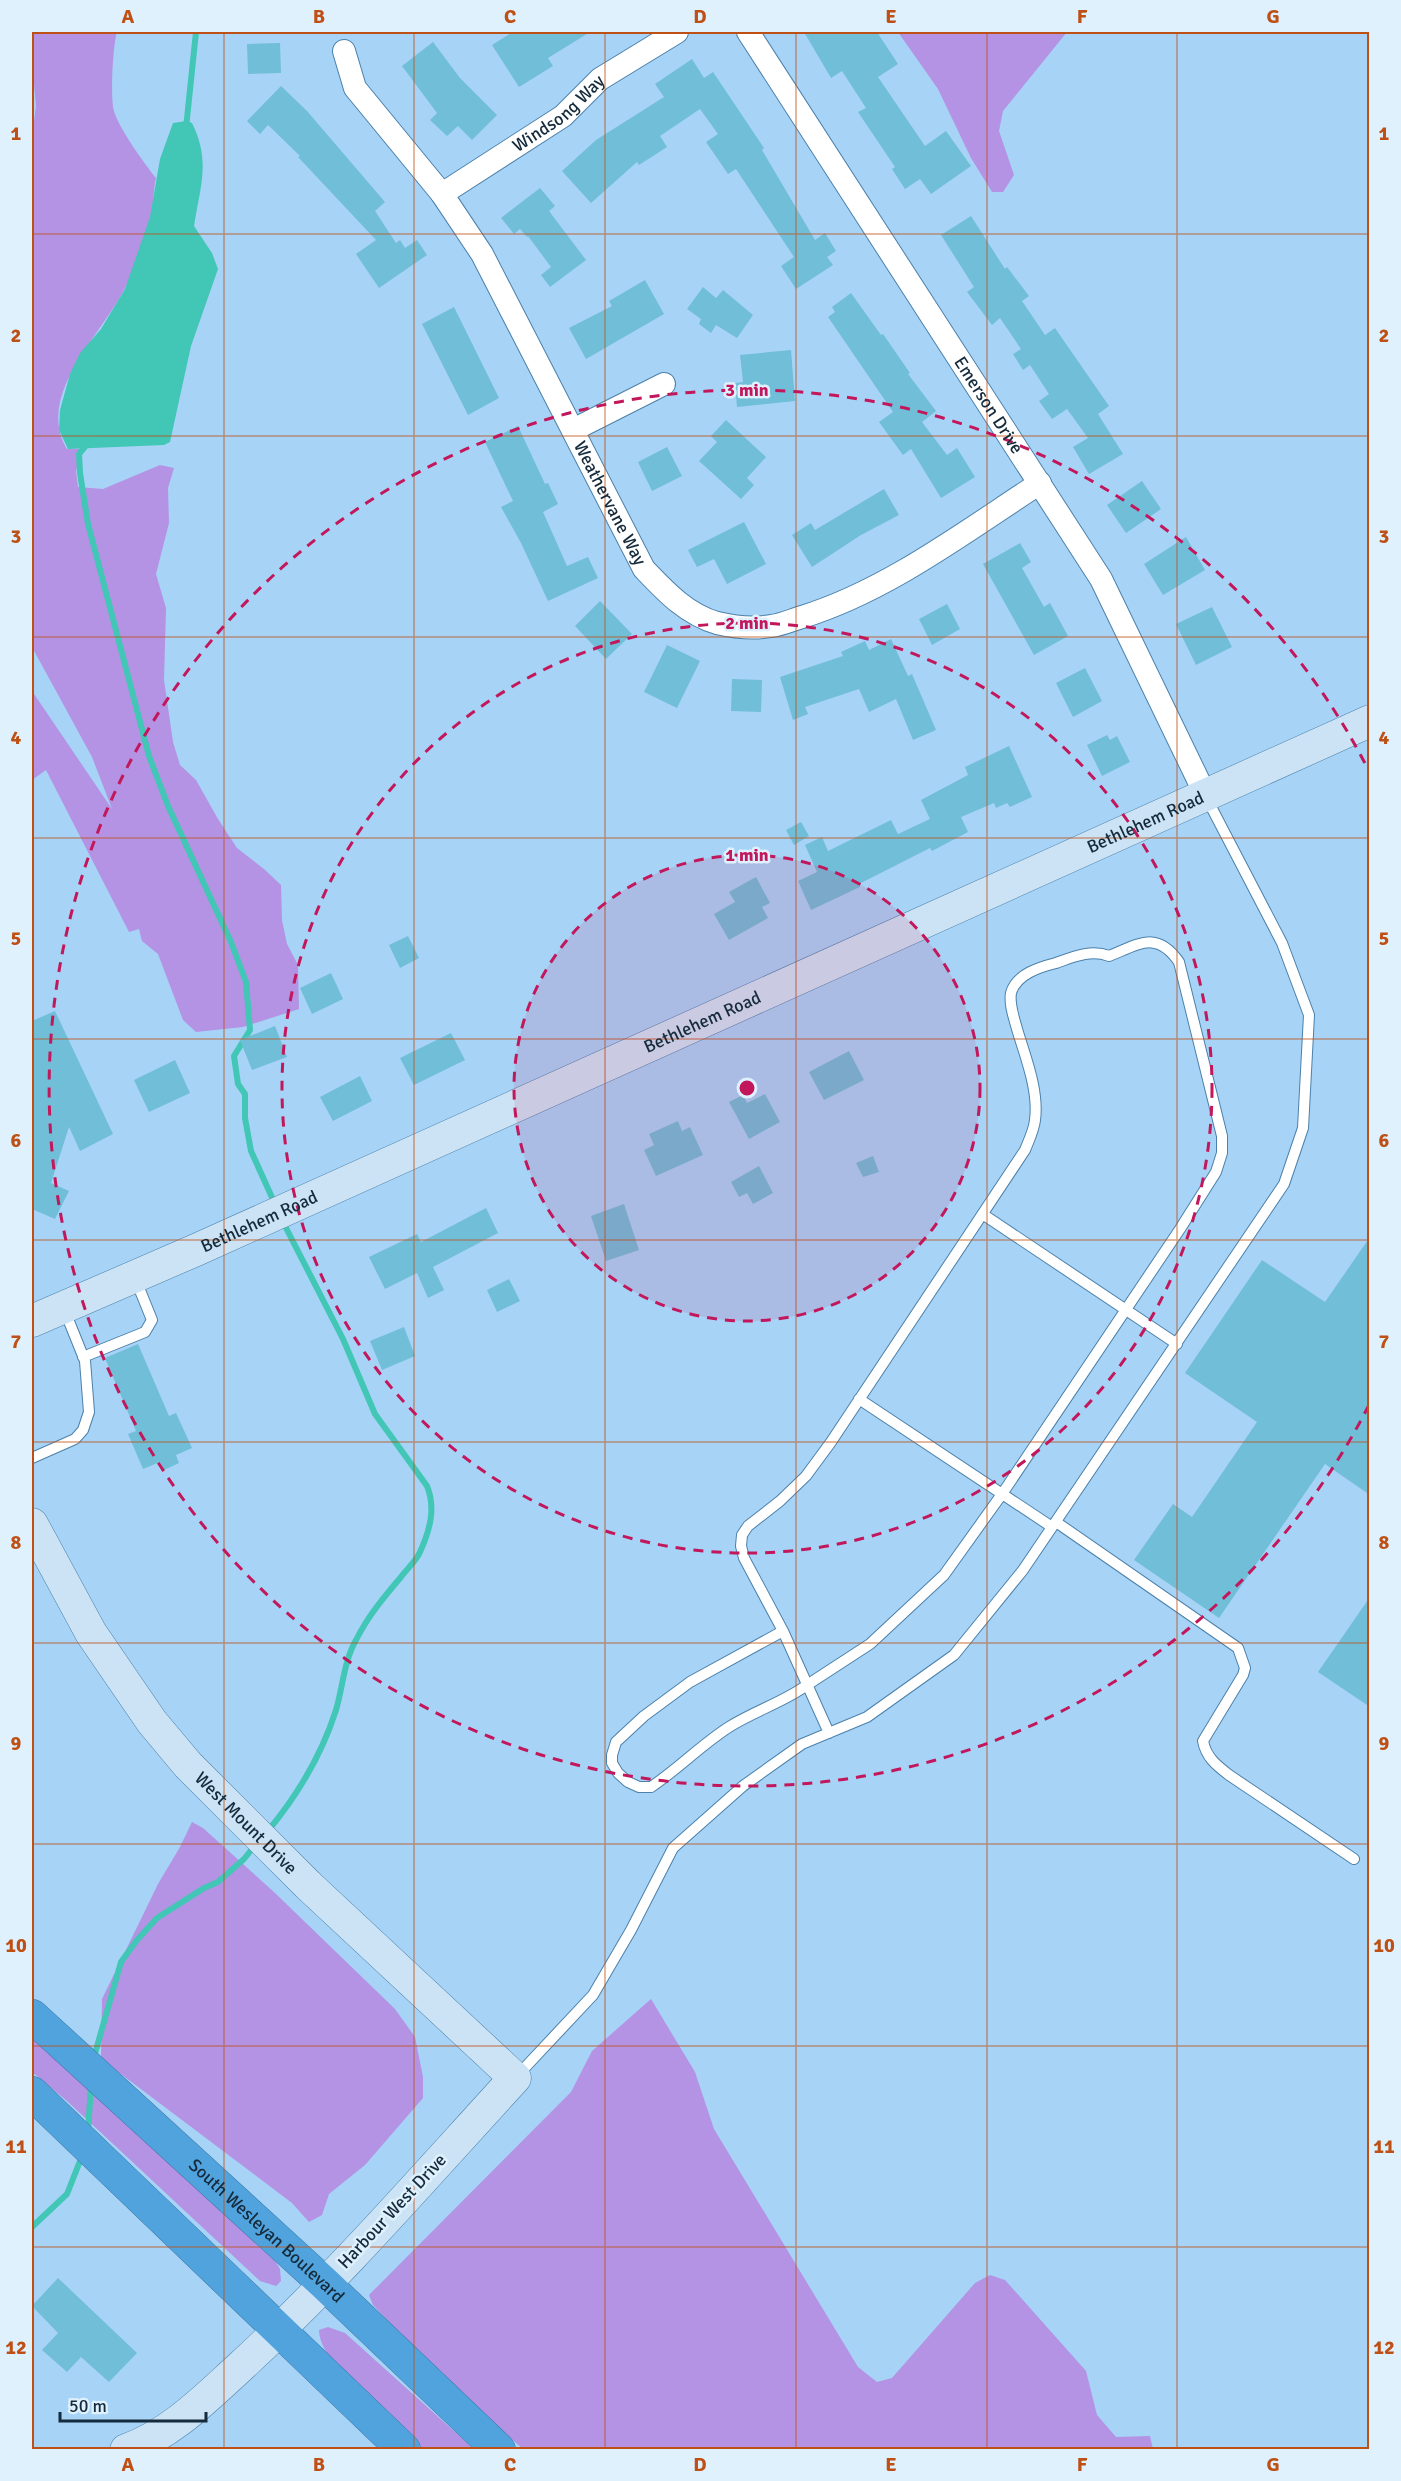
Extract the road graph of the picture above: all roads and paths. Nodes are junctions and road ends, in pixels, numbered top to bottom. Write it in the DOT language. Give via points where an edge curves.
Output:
graph roads {
  1 [pos="677,32"];
  2 [pos="748,32"];
  3 [pos="344,51"];
  4 [pos="442,194"];
  5 [pos="664,384"];
  6 [pos="573,430"];
  7 [pos="1040,483"];
  8 [pos="1370,721"];
  9 [pos="1205,794"];
  10 [pos="984,1215"];
  11 [pos="134,1276"];
  12 [pos="64,1307"];
  13 [pos="1126,1309"];
  14 [pos="32,1321"];
  15 [pos="1177,1344"];
  16 [pos="83,1357"];
  17 [pos="859,1399"];
  18 [pos="32,1458"];
  19 [pos="1002,1494"];
  20 [pos="32,1524"];
  21 [pos="1054,1525"];
  22 [pos="783,1631"];
  23 [pos="807,1685"];
  24 [pos="829,1733"];
  25 [pos="1354,1859"];
  26 [pos="32,2016"];
  27 [pos="515,2078"];
  28 [pos="32,2093"];
  29 [pos="325,2284"];
  30 [pos="279,2331"];
  31 [pos="126,2450"];
  32 [pos="404,2450"];
  33 [pos="499,2450"];
  1 -- 4 [label="street, Windsong Way" via="600,79 563,117"];
  2 -- 7 [label="street, Emerson Drive"];
  3 -- 4 [label="street, Weathervane Way" via="355,88"];
  4 -- 6 [label="street, Weathervane Way" via="482,254"];
  5 -- 6 [label="street"];
  6 -- 7 [label="street, Weathervane Way" via="644,569 670,597 692,612 715,622 743,627 772,626 829,609 894,575"];
  7 -- 9 [label="street, Emerson Drive" via="1101,579"];
  8 -- 9 [label="main road, Bethlehem Road"];
  9 -- 11 [label="main road, Bethlehem Road"];
  9 -- 15 [label="lane" via="1282,943 1309,1015 1304,1117 1284,1184"];
  10 -- 13 [label="lane"];
  10 -- 13 [label="lane" via="1025,1150 1036,1118 1028,1066 1012,1010 1011,993 1016,983 1028,973 1079,955 1098,952 1109,956 1144,943 1157,942 1169,948 1179,962 1194,1017 1220,1125 1222,1153 1216,1172"];
  10 -- 17 [label="lane"];
  11 -- 12 [label="main road, Bethlehem Road"];
  11 -- 16 [label="lane" via="152,1320 150,1327"];
  12 -- 14 [label="main road, Bethlehem Road"];
  12 -- 16 [label="lane"];
  13 -- 15 [label="lane"];
  13 -- 19 [label="lane"];
  15 -- 21 [label="lane"];
  16 -- 18 [label="lane" via="88,1412 83,1430 75,1439"];
  17 -- 19 [label="lane"];
  17 -- 22 [label="lane" via="806,1476 742,1535 744,1558"];
  19 -- 21 [label="lane"];
  19 -- 23 [label="lane" via="944,1575 870,1644"];
  20 -- 27 [label="main road, West Mount Drive" via="91,1633 152,1722 188,1765 308,1885"];
  21 -- 24 [label="lane" via="1023,1570 954,1654 867,1717"];
  21 -- 25 [label="lane" via="1238,1648 1244,1675 1203,1741 1204,1750 1229,1775"];
  22 -- 23 [label="lane"];
  22 -- 23 [label="lane" via="690,1682 644,1716 616,1742 612,1763 628,1782 651,1787 728,1728"];
  23 -- 24 [label="lane"];
  24 -- 27 [label="lane" via="801,1744 743,1786 673,1848 632,1930 593,1995"];
  26 -- 29 [label="highway, South Wesleyan Boulevard"];
  27 -- 29 [label="main road, Harbour West Drive"];
  28 -- 30 [label="highway"];
  29 -- 30 [label="main road, Harbour West Drive"];
  29 -- 33 [label="highway, South Wesleyan Boulevard"];
  30 -- 31 [label="main road, Harbour West Drive" via="174,2425"];
  30 -- 32 [label="highway"];
}
